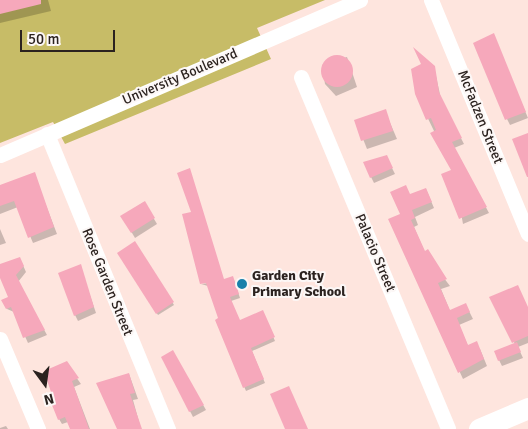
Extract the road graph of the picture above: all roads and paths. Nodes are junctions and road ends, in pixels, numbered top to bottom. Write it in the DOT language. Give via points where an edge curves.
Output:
graph roads {
  1 [pos="360,0"];
  2 [pos="432,0"];
  3 [pos="302,77"];
  4 [pos="47,134"];
  5 [pos="0,155"];
  6 [pos="528,234"];
  7 [pos="0,339"];
  8 [pos="528,408"];
  9 [pos="38,429"];
  10 [pos="168,429"];
  11 [pos="448,429"];
  12 [pos="479,429"];
  1 -- 4 [label="street, University Boulevard"];
  2 -- 6 [label="street, McFadzen Street"];
  3 -- 11 [label="street, Palacio Street"];
  4 -- 5 [label="street, University Boulevard"];
  4 -- 10 [label="street, Rose Garden Street"];
  7 -- 9 [label="street"];
  8 -- 12 [label="street"];
}
